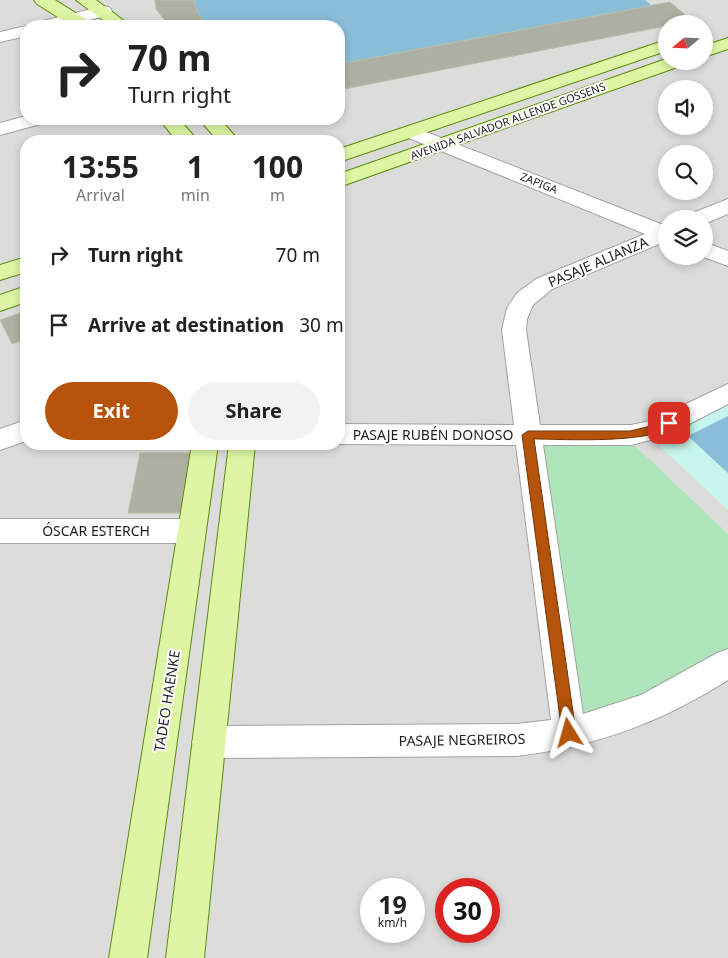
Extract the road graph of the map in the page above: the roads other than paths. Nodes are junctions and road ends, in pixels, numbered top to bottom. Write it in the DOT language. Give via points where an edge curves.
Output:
graph roads {
  1 [pos="43,0"];
  2 [pos="85,0"];
  3 [pos="103,11"];
  4 [pos="74,20"];
  5 [pos="85,20"];
  6 [pos="114,20"];
  7 [pos="20,32"];
  8 [pos="0,37"];
  9 [pos="728,43"];
  10 [pos="658,48"];
  11 [pos="713,49"];
  12 [pos="658,67"];
  13 [pos="20,124"];
  14 [pos="174,125"];
  15 [pos="215,125"];
  16 [pos="0,129"];
  17 [pos="411,132"];
  18 [pos="183,135"];
  19 [pos="225,135"];
  20 [pos="441,144"];
  21 [pos="345,153"];
  22 [pos="381,166"];
  23 [pos="345,179"];
  24 [pos="345,187"];
  25 [pos="728,206"];
  26 [pos="713,212"];
  27 [pos="658,230"];
  28 [pos="658,236"];
  29 [pos="713,253"];
  30 [pos="728,259"];
  31 [pos="20,266"];
  32 [pos="0,273"];
  33 [pos="20,296"];
  34 [pos="0,303"];
  35 [pos="728,393"];
  36 [pos="20,432"];
  37 [pos="345,434"];
  38 [pos="528,435"];
  39 [pos="0,440"];
  40 [pos="203,450"];
  41 [pos="241,450"];
  42 [pos="0,530"];
  43 [pos="192,532"];
  44 [pos="728,663"];
  45 [pos="569,733"];
  46 [pos="209,742"];
  47 [pos="128,958"];
  48 [pos="185,958"];
  1 -- 4 [label="main road"];
  2 -- 3 [label="main road"];
  3 -- 5 [label="street"];
  3 -- 6 [label="main road"];
  7 -- 8 [label="street"];
  9 -- 11 [label="main road"];
  10 -- 17 [label="main road, AVENIDA SALVADOR ALLENDE GOSSENS"];
  12 -- 20 [label="main road, AVENIDA SALVADOR ALLENDE GOSSENS"];
  13 -- 16 [label="street"];
  14 -- 18 [label="main road"];
  15 -- 19 [label="main road"];
  17 -- 20 [label="street, ZAPIGA"];
  17 -- 21 [label="main road, AVENIDA SALVADOR ALLENDE GOSSENS"];
  20 -- 22 [label="main road, AVENIDA SALVADOR ALLENDE GOSSENS"];
  20 -- 27 [label="street, ZAPIGA"];
  22 -- 23 [label="main road, AVENIDA SALVADOR ALLENDE GOSSENS"];
  22 -- 24 [label="main road"];
  25 -- 26 [label="street"];
  28 -- 38 [label="street, PASAJE ALIANZA" via="544,284 519,308 514,330"];
  29 -- 30 [label="street"];
  31 -- 32 [label="main road"];
  33 -- 34 [label="main road"];
  35 -- 38 [label="street, PASAJE RUBÉN DONOSO" via="663,426 644,432 617,436"];
  36 -- 39 [label="street"];
  37 -- 38 [label="street, PASAJE RUBÉN DONOSO"];
  38 -- 45 [label="street, PASAJE ALIANZA"];
  40 -- 43 [label="main road, TADEO HAENKE"];
  41 -- 46 [label="main road"];
  42 -- 43 [label="street, ÓSCAR ESTERCH"];
  43 -- 47 [label="main road, TADEO HAENKE"];
  44 -- 45 [label="street, PASAJE NEGREIROS" via="652,707"];
  45 -- 46 [label="street, PASAJE NEGREIROS" via="517,740"];
  46 -- 48 [label="main road"];
}
